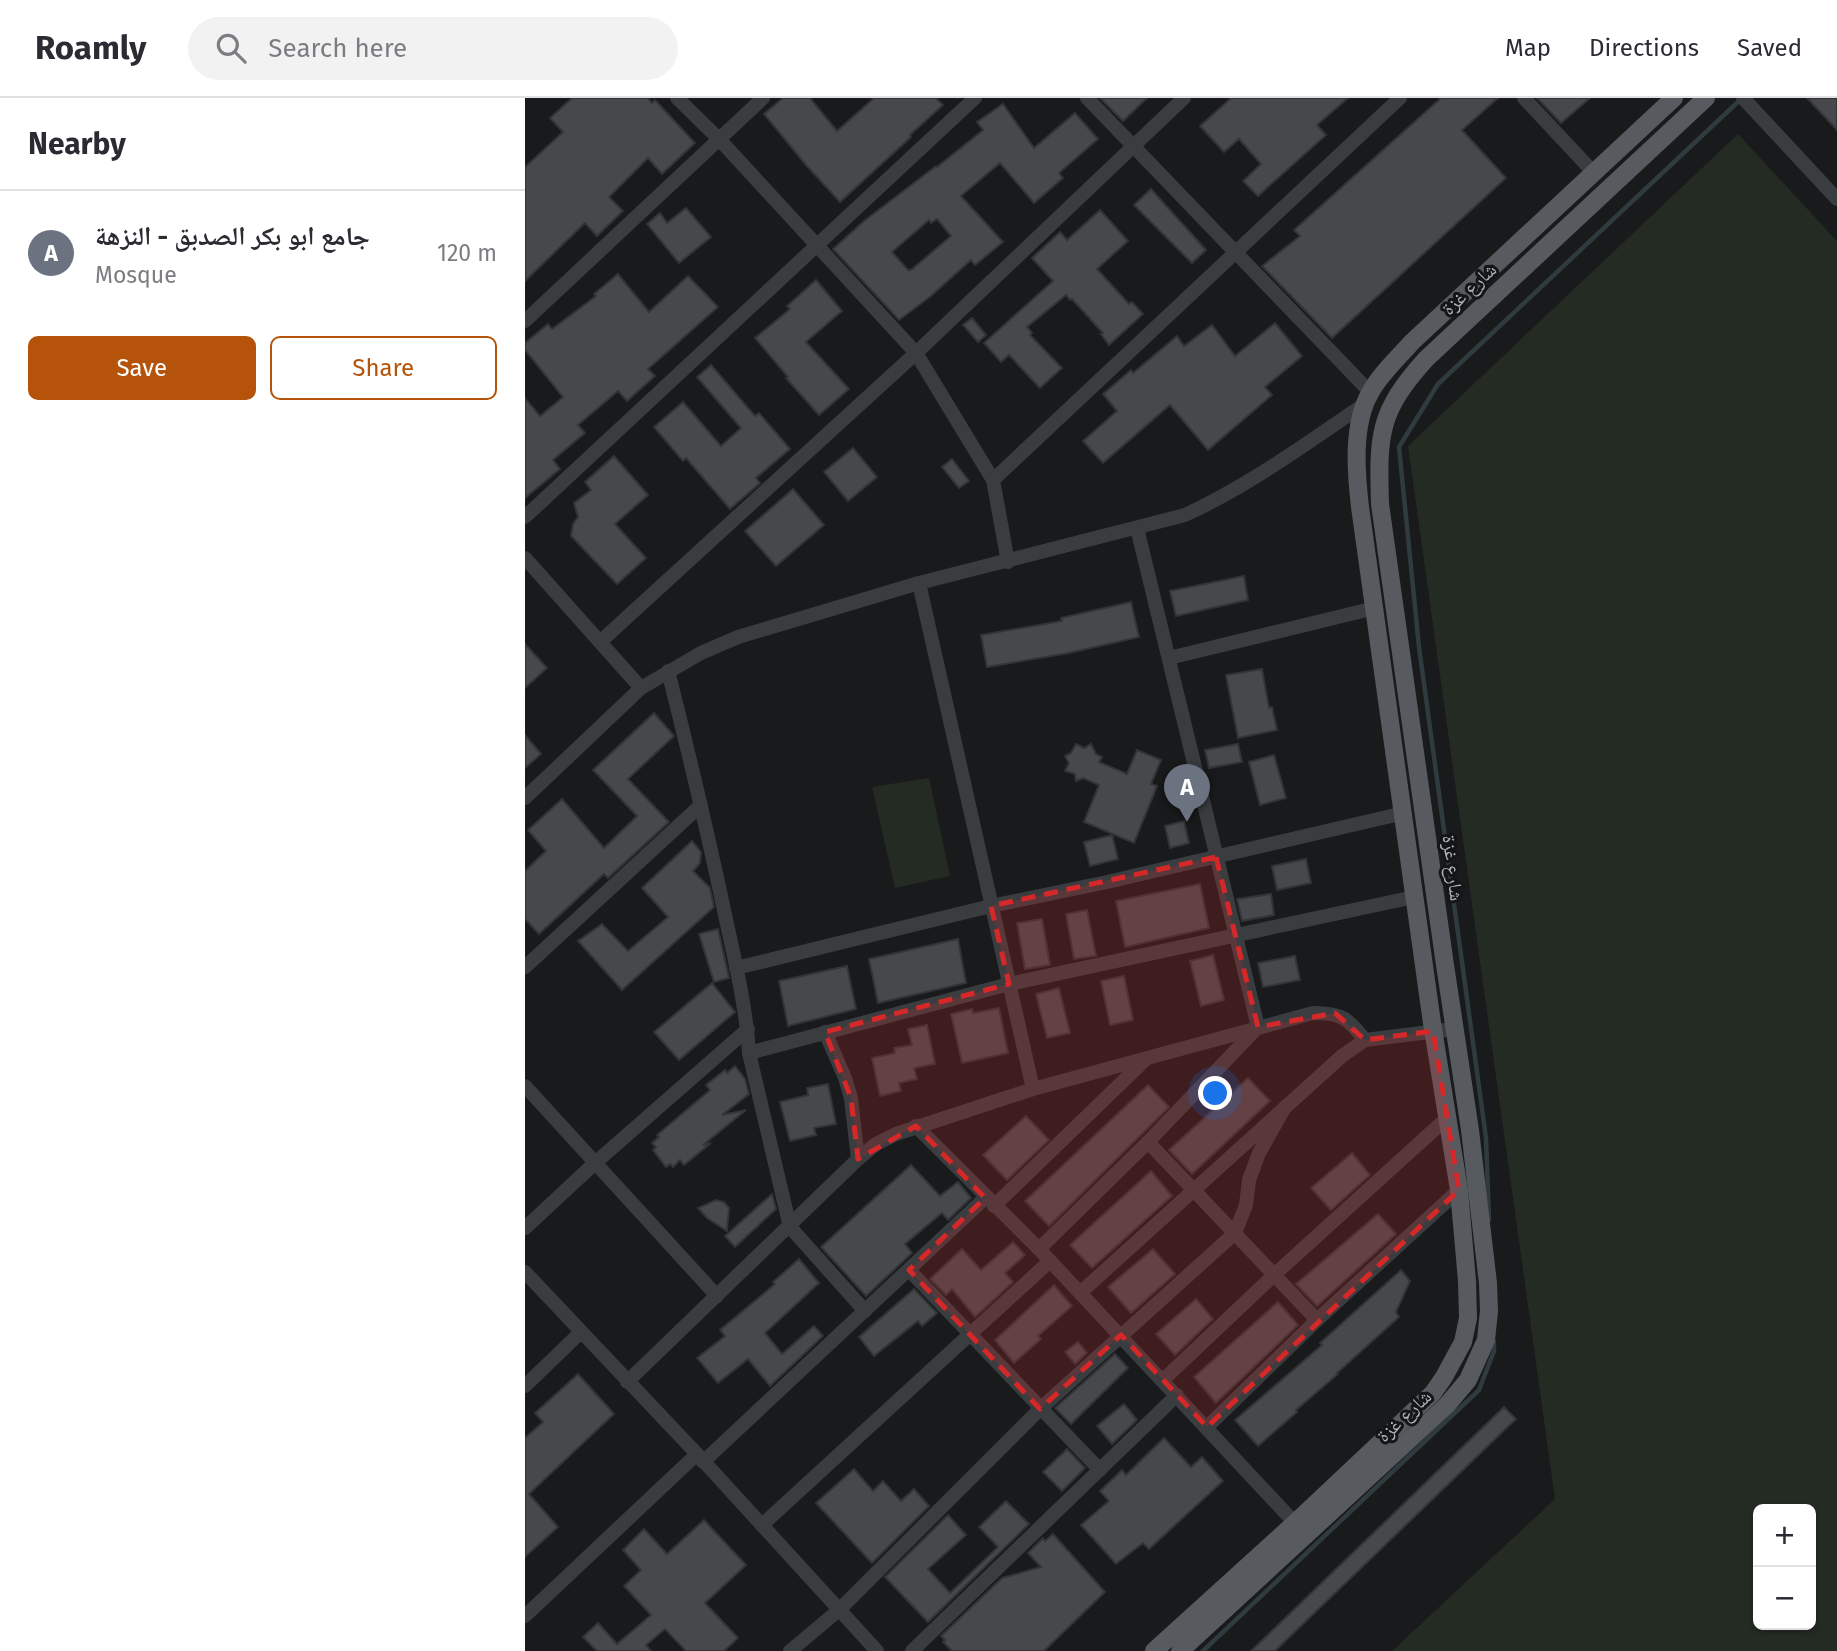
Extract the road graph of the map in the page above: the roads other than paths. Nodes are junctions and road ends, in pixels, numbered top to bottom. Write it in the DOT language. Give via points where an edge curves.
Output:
graph roads {
  1 [pos="677,98"];
  2 [pos="763,98"];
  3 [pos="975,98"];
  4 [pos="1087,98"];
  5 [pos="1184,98"];
  6 [pos="1400,98"];
  7 [pos="1524,98"];
  8 [pos="1674,98"];
  9 [pos="1706,98"];
  10 [pos="1743,98"];
  11 [pos="719,139"];
  12 [pos="1133,146"];
  13 [pos="1594,173"];
  14 [pos="1837,199"];
  15 [pos="815,245"];
  16 [pos="1235,254"];
  17 [pos="525,321"];
  18 [pos="916,353"];
  19 [pos="1368,397"];
  20 [pos="993,480"];
  21 [pos="525,517"];
  22 [pos="1137,528"];
  23 [pos="525,558"];
  24 [pos="1008,562"];
  25 [pos="919,583"];
  26 [pos="1375,608"];
  27 [pos="600,642"];
  28 [pos="1168,658"];
  29 [pos="668,671"];
  30 [pos="641,688"];
  31 [pos="525,798"];
  32 [pos="701,805"];
  33 [pos="1404,813"];
  34 [pos="1216,857"];
  35 [pos="1414,897"];
  36 [pos="991,906"];
  37 [pos="1235,936"];
  38 [pos="525,967"];
  39 [pos="736,968"];
  40 [pos="1009,984"];
  41 [pos="1258,1027"];
  42 [pos="748,1029"];
  43 [pos="1454,1029"];
  44 [pos="1433,1031"];
  45 [pos="825,1032"];
  46 [pos="1366,1040"];
  47 [pos="749,1052"];
  48 [pos="1148,1056"];
  49 [pos="525,1086"];
  50 [pos="1033,1089"];
  51 [pos="1285,1107"];
  52 [pos="1447,1118"];
  53 [pos="916,1126"];
  54 [pos="1149,1142"];
  55 [pos="858,1159"];
  56 [pos="595,1163"];
  57 [pos="1193,1190"];
  58 [pos="1459,1190"];
  59 [pos="990,1202"];
  60 [pos="790,1227"];
  61 [pos="525,1228"];
  62 [pos="1235,1233"];
  63 [pos="1039,1249"];
  64 [pos="1051,1261"];
  65 [pos="909,1270"];
  66 [pos="525,1272"];
  67 [pos="1274,1275"];
  68 [pos="1080,1293"];
  69 [pos="717,1296"];
  70 [pos="865,1311"];
  71 [pos="1317,1320"];
  72 [pos="581,1332"];
  73 [pos="969,1335"];
  74 [pos="1121,1335"];
  75 [pos="1163,1380"];
  76 [pos="627,1382"];
  77 [pos="525,1386"];
  78 [pos="1177,1395"];
  79 [pos="1040,1409"];
  80 [pos="1207,1427"];
  81 [pos="700,1458"];
  82 [pos="1100,1470"];
  83 [pos="1295,1522"];
  84 [pos="762,1525"];
  85 [pos="839,1610"];
  86 [pos="525,1616"];
  87 [pos="790,1651"];
  88 [pos="877,1651"];
  89 [pos="912,1651"];
  90 [pos="1154,1651"];
  91 [pos="1180,1651"];
  1 -- 11 [label="street"];
  2 -- 11 [label="street"];
  3 -- 15 [label="street"];
  4 -- 12 [label="street"];
  5 -- 12 [label="street"];
  6 -- 16 [label="street"];
  7 -- 13 [label="street"];
  8 -- 13 [label="main road, شارع غزة"];
  9 -- 43 [label="main road, شارع غزة" via="1426,359 1405,382 1382,428 1380,504"];
  10 -- 14 [label="street"];
  11 -- 15 [label="street"];
  11 -- 17 [label="street"];
  12 -- 16 [label="street"];
  12 -- 18 [label="street"];
  13 -- 19 [label="main road, شارع غزة" via="1422,332"];
  15 -- 18 [label="street"];
  15 -- 21 [label="street"];
  16 -- 19 [label="street"];
  16 -- 20 [label="street"];
  18 -- 20 [label="street"];
  18 -- 27 [label="street"];
  19 -- 22 [label="street" via="1220,499 1185,515"];
  19 -- 26 [label="main road, شارع غزة" via="1356,448"];
  20 -- 24 [label="street"];
  22 -- 24 [label="street"];
  22 -- 28 [label="street"];
  23 -- 27 [label="street"];
  24 -- 25 [label="street"];
  25 -- 29 [label="street" via="738,637"];
  25 -- 36 [label="street"];
  26 -- 28 [label="street"];
  26 -- 33 [label="main road, شارع غزة"];
  27 -- 30 [label="street"];
  28 -- 34 [label="street"];
  29 -- 30 [label="street"];
  29 -- 32 [label="street"];
  30 -- 31 [label="street"];
  32 -- 38 [label="street"];
  32 -- 39 [label="street"];
  33 -- 34 [label="street"];
  33 -- 35 [label="main road, شارع غزة"];
  34 -- 36 [label="street"];
  34 -- 37 [label="street"];
  35 -- 37 [label="street"];
  35 -- 44 [label="main road, شارع غزة"];
  36 -- 39 [label="street"];
  36 -- 40 [label="street"];
  37 -- 40 [label="street"];
  37 -- 41 [label="street"];
  39 -- 42 [label="street"];
  40 -- 45 [label="street"];
  40 -- 50 [label="street"];
  41 -- 46 [label="street" via="1313,1013 1335,1013"];
  41 -- 48 [label="street"];
  41 -- 54 [label="street"];
  42 -- 47 [label="street"];
  42 -- 56 [label="street"];
  43 -- 44 [label="street"];
  43 -- 91 [label="main road, شارع غزة" via="1488,1283 1486,1340 1479,1358 1468,1380 1439,1412"];
  44 -- 46 [label="street"];
  44 -- 52 [label="main road, شارع غزة"];
  45 -- 47 [label="street"];
  45 -- 55 [label="street" via="851,1098"];
  46 -- 51 [label="street"];
  47 -- 60 [label="street"];
  48 -- 50 [label="street"];
  48 -- 59 [label="street"];
  49 -- 56 [label="street"];
  50 -- 53 [label="street"];
  51 -- 57 [label="street"];
  51 -- 62 [label="street" via="1259,1153"];
  52 -- 58 [label="main road, شارع غزة"];
  52 -- 67 [label="street"];
  53 -- 55 [label="street" via="876,1144"];
  53 -- 59 [label="street"];
  54 -- 57 [label="street"];
  54 -- 63 [label="street"];
  55 -- 60 [label="street"];
  56 -- 61 [label="street"];
  56 -- 69 [label="street"];
  57 -- 62 [label="street"];
  57 -- 68 [label="street"];
  58 -- 71 [label="street"];
  58 -- 83 [label="main road, شارع غزة" via="1468,1318 1463,1342 1433,1393"];
  59 -- 63 [label="street"];
  59 -- 65 [label="street"];
  60 -- 69 [label="street"];
  60 -- 70 [label="street"];
  62 -- 67 [label="street"];
  62 -- 74 [label="street"];
  63 -- 64 [label="street"];
  64 -- 68 [label="street"];
  64 -- 73 [label="street"];
  65 -- 70 [label="street"];
  65 -- 73 [label="street"];
  66 -- 72 [label="street"];
  67 -- 71 [label="street"];
  67 -- 75 [label="street"];
  68 -- 74 [label="street"];
  69 -- 76 [label="street"];
  70 -- 81 [label="street"];
  71 -- 80 [label="street"];
  72 -- 76 [label="street"];
  72 -- 77 [label="street"];
  73 -- 79 [label="street"];
  73 -- 84 [label="street"];
  74 -- 75 [label="street"];
  74 -- 79 [label="street"];
  75 -- 78 [label="street"];
  76 -- 81 [label="street"];
  78 -- 80 [label="street"];
  78 -- 82 [label="street"];
  79 -- 82 [label="street"];
  79 -- 85 [label="street"];
  80 -- 83 [label="street"];
  81 -- 84 [label="street"];
  81 -- 86 [label="street"];
  82 -- 89 [label="street"];
  83 -- 90 [label="main road, شارع غزة"];
  84 -- 85 [label="street"];
  85 -- 87 [label="street"];
  85 -- 88 [label="street"];
}
